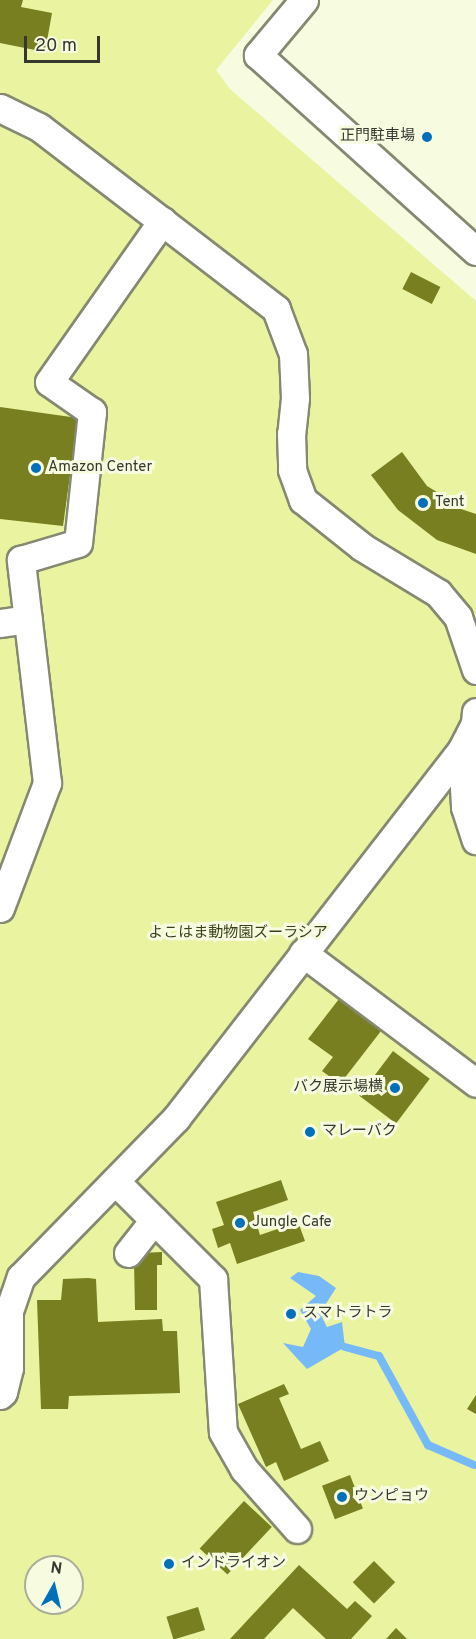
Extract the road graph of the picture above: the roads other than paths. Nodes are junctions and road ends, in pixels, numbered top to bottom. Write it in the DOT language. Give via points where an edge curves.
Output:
graph roads {
  1 [pos="304,0"];
  2 [pos="0,108"];
  3 [pos="162,221"];
  4 [pos="476,251"];
  5 [pos="10,558"];
  6 [pos="28,619"];
  7 [pos="0,623"];
  8 [pos="476,669"];
  9 [pos="476,712"];
  10 [pos="462,749"];
  11 [pos="476,840"];
  12 [pos="0,908"];
  13 [pos="303,954"];
  14 [pos="476,1083"];
  15 [pos="115,1181"];
  16 [pos="154,1220"];
  17 [pos="128,1253"];
  18 [pos="0,1395"];
  19 [pos="297,1529"];
  1 -- 4 [label="lane" via="258,55"];
  2 -- 3 [label="lane" via="39,127"];
  3 -- 5 [label="lane" via="48,382 92,412 78,543"];
  3 -- 8 [label="lane" via="276,309 293,354 296,398 292,470 303,500 362,548 438,593 458,616"];
  5 -- 6 [label="lane"];
  6 -- 7 [label="lane"];
  6 -- 12 [label="lane" via="47,783"];
  9 -- 10 [label="lane"];
  10 -- 11 [label="lane" via="465,807"];
  10 -- 13 [label="lane"];
  13 -- 14 [label="lane"];
  13 -- 15 [label="lane" via="177,1118"];
  15 -- 16 [label="lane"];
  15 -- 18 [label="lane" via="21,1277 9,1311 9,1368"];
  16 -- 17 [label="lane"];
  16 -- 19 [label="lane" via="213,1278 223,1432 244,1469"];
}
